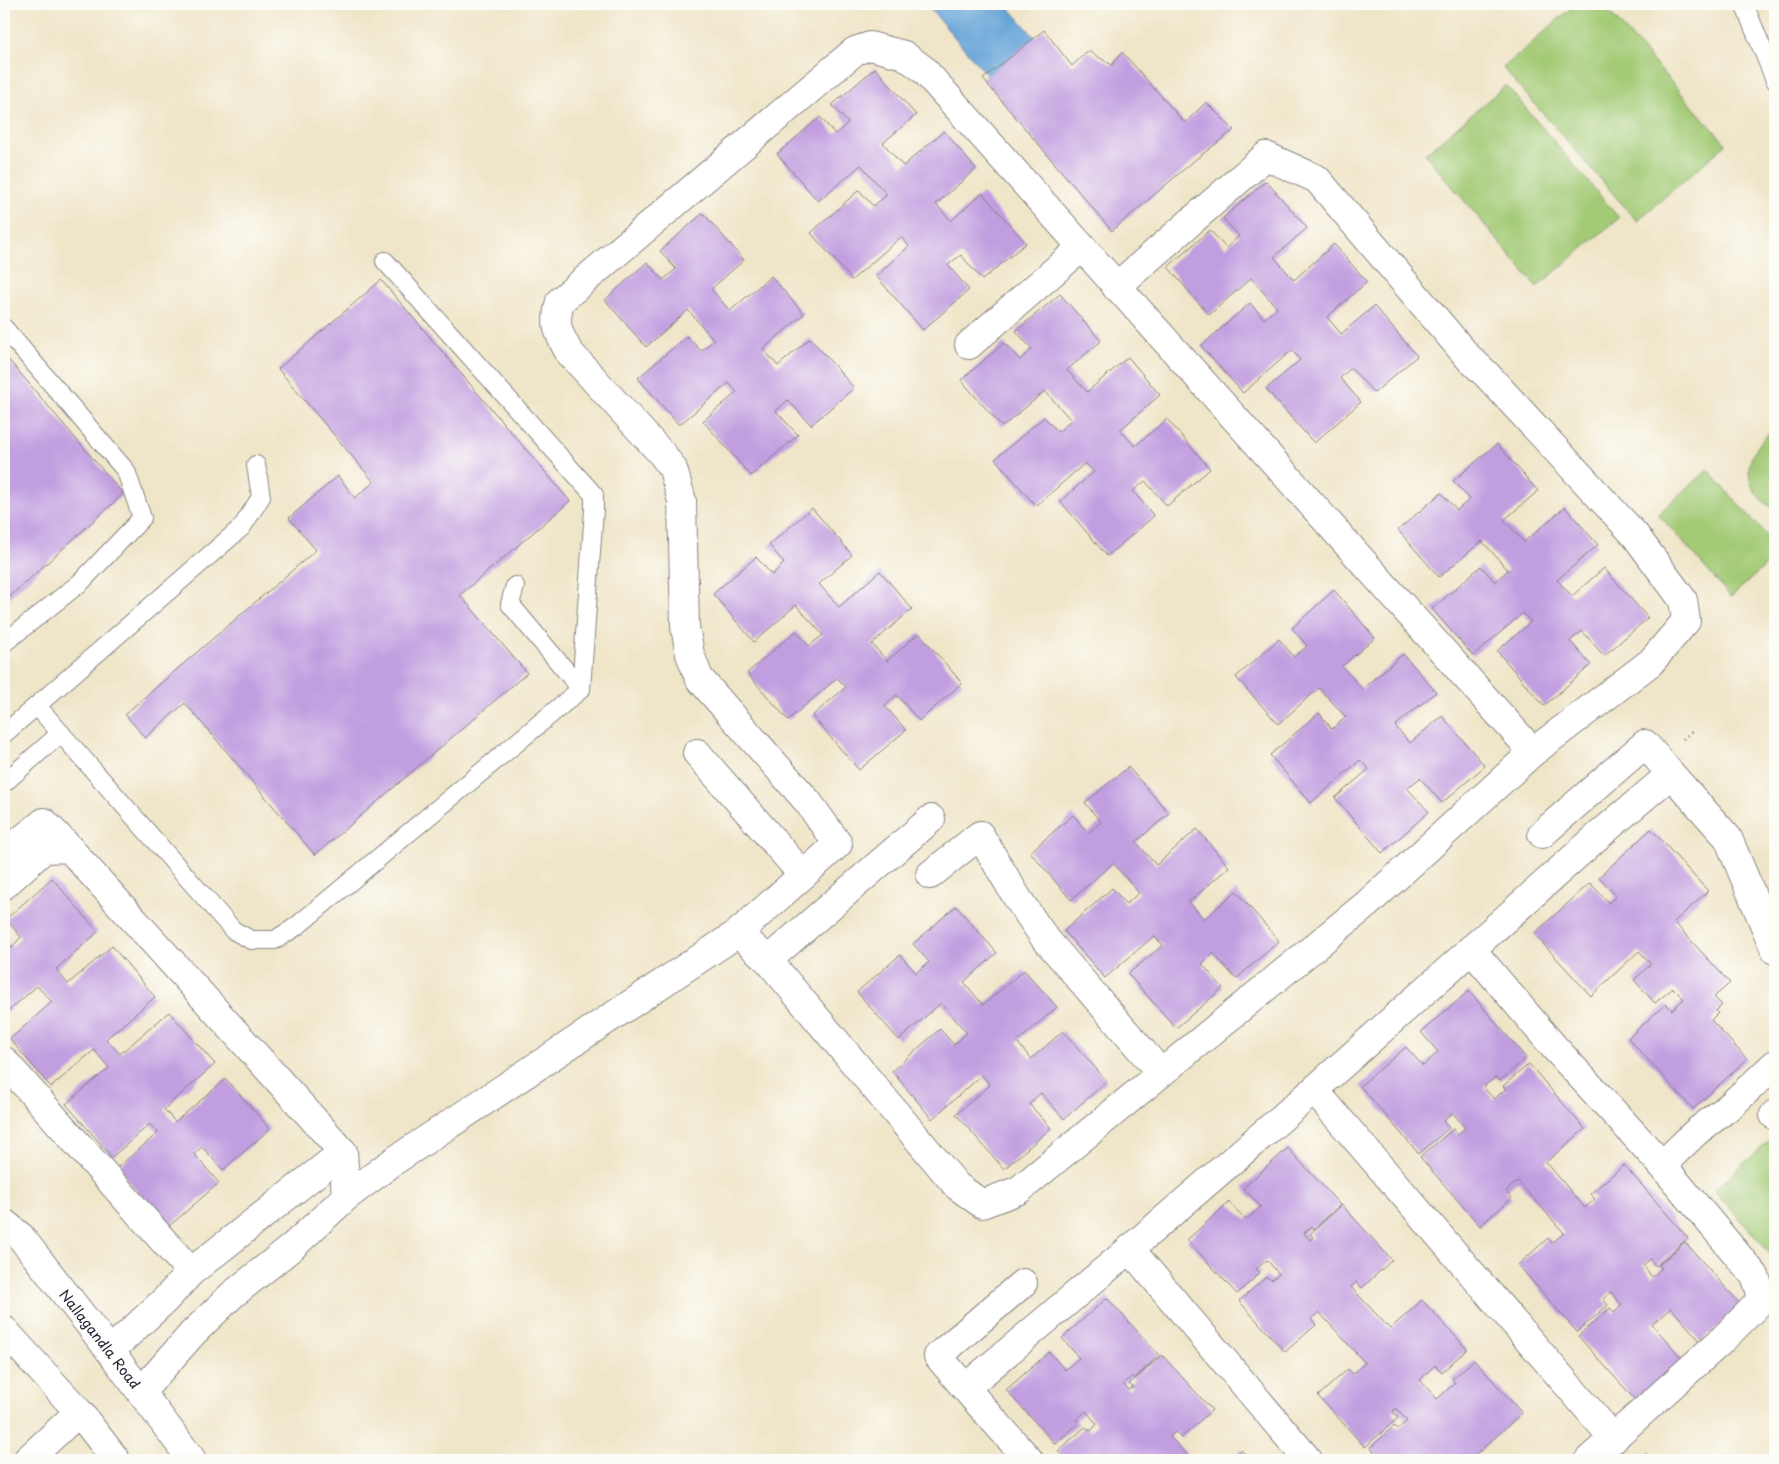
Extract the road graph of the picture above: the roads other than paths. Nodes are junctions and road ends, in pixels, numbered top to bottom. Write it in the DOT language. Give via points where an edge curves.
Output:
graph roads {
  1 [pos="1744,4"];
  2 [pos="1775,80"];
  3 [pos="1081,248"];
  4 [pos="386,261"];
  5 [pos="1116,287"];
  6 [pos="4,328"];
  7 [pos="969,345"];
  8 [pos="256,466"];
  9 [pos="515,586"];
  10 [pos="4,643"];
  11 [pos="581,688"];
  12 [pos="37,706"];
  13 [pos="61,733"];
  14 [pos="4,734"];
  15 [pos="1533,752"];
  16 [pos="697,753"];
  17 [pos="1671,774"];
  18 [pos="4,783"];
  19 [pos="931,818"];
  20 [pos="1542,834"];
  21 [pos="69,848"];
  22 [pos="4,854"];
  23 [pos="804,875"];
  24 [pos="930,875"];
  25 [pos="4,885"];
  26 [pos="738,933"];
  27 [pos="1471,949"];
  28 [pos="1775,950"];
  29 [pos="768,960"];
  30 [pos="4,1061"];
  31 [pos="1775,1064"];
  32 [pos="1161,1073"];
  33 [pos="1314,1090"];
  34 [pos="343,1152"];
  35 [pos="1662,1165"];
  36 [pos="346,1196"];
  37 [pos="4,1223"];
  38 [pos="1130,1249"];
  39 [pos="191,1272"];
  40 [pos="1023,1283"];
  41 [pos="4,1330"];
  42 [pos="110,1351"];
  43 [pos="965,1388"];
  44 [pos="141,1392"];
  45 [pos="79,1412"];
  46 [pos="1614,1439"];
  47 [pos="27,1460"];
  48 [pos="116,1460"];
  49 [pos="192,1460"];
  50 [pos="1029,1460"];
  51 [pos="1308,1460"];
  52 [pos="1589,1460"];
  1 -- 2 [label="lane"];
  3 -- 5 [label="street"];
  3 -- 7 [label="street"];
  3 -- 23 [label="street" via="923,69 904,55 870,46 855,51 560,301 555,318 569,352 674,469 682,501 685,627 699,678 808,802 838,844"];
  4 -- 11 [label="lane" via="594,495"];
  5 -- 15 [label="street"];
  5 -- 15 [label="street" via="1266,156 1317,179 1468,357 1635,535 1683,600 1686,621 1651,662"];
  6 -- 10 [label="lane" via="126,471 142,518 81,582"];
  8 -- 12 [label="lane" via="262,497 242,527"];
  9 -- 11 [label="lane" via="510,604"];
  11 -- 13 [label="lane" via="297,926 275,940 251,940 233,930"];
  12 -- 13 [label="lane"];
  12 -- 14 [label="lane"];
  13 -- 18 [label="lane"];
  15 -- 32 [label="street" via="1367,904"];
  16 -- 23 [label="street"];
  17 -- 20 [label="street" via="1645,744"];
  17 -- 27 [label="street"];
  17 -- 28 [label="street" via="1728,838"];
  19 -- 29 [label="street"];
  21 -- 22 [label="street" via="44,822"];
  21 -- 25 [label="street" via="44,849"];
  21 -- 34 [label="street"];
  23 -- 26 [label="street"];
  24 -- 32 [label="street" via="980,835 1044,937"];
  26 -- 29 [label="street"];
  26 -- 36 [label="street"];
  27 -- 33 [label="street"];
  27 -- 35 [label="street" via="1554,1047"];
  29 -- 32 [label="street" via="957,1186 982,1204 1019,1190"];
  30 -- 39 [label="street"];
  31 -- 35 [label="street"];
  33 -- 38 [label="street"];
  33 -- 46 [label="street"];
  34 -- 36 [label="street"];
  34 -- 39 [label="street"];
  35 -- 46 [label="street" via="1755,1276 1764,1299"];
  36 -- 44 [label="street" via="292,1247 232,1294 193,1332"];
  37 -- 42 [label="street, Nallagandla Road" via="20,1236"];
  38 -- 43 [label="street"];
  38 -- 51 [label="street"];
  39 -- 42 [label="street"];
  40 -- 43 [label="street" via="938,1356"];
  41 -- 45 [label="street"];
  42 -- 44 [label="street, Nallagandla Road"];
  43 -- 50 [label="street"];
  44 -- 49 [label="street, Nallagandla Road"];
  45 -- 47 [label="street"];
  45 -- 48 [label="street"];
  46 -- 52 [label="street"];
}
